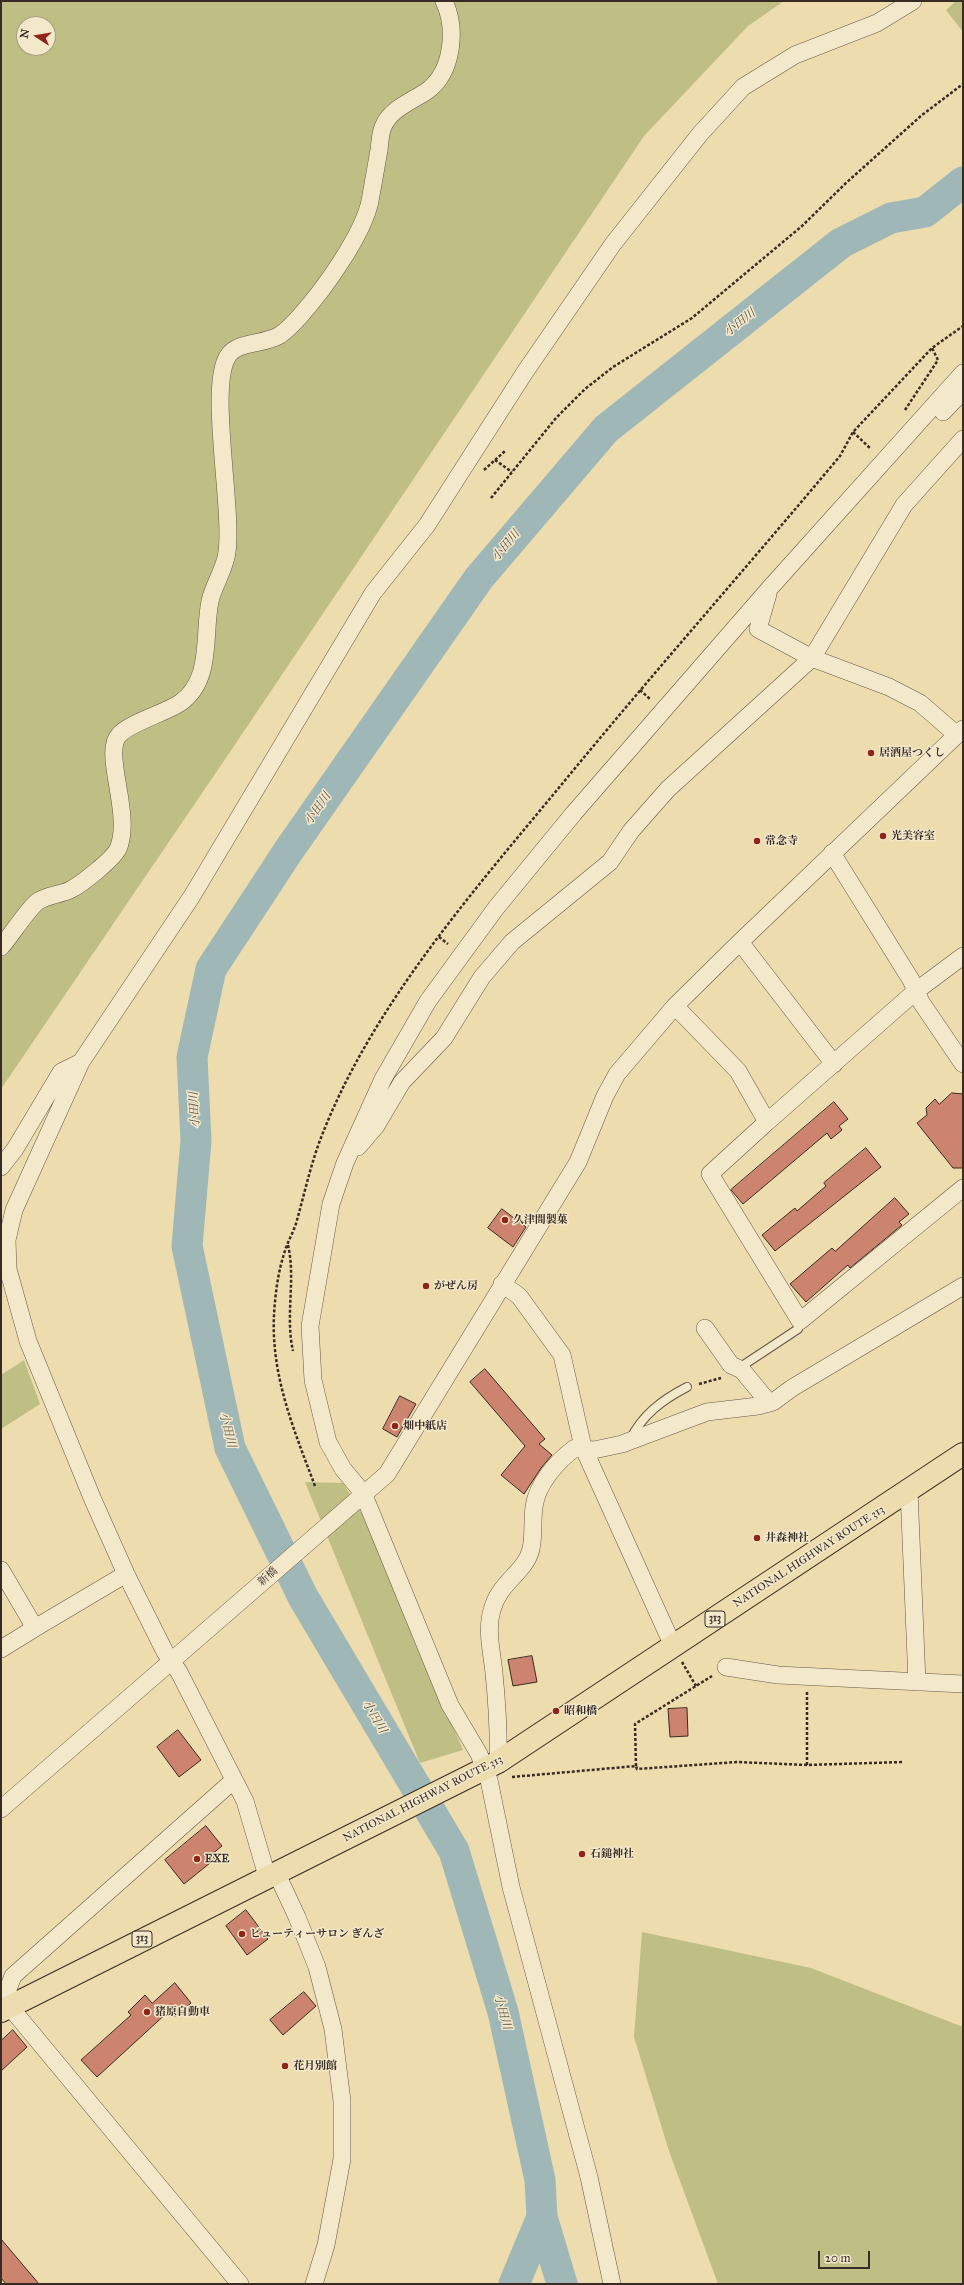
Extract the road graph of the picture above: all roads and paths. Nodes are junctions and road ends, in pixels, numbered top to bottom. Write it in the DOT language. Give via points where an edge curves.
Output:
graph roads {
  1 [pos="444,1"];
  2 [pos="913,1"];
  3 [pos="963,84"];
  4 [pos="932,348"];
  5 [pos="963,373"];
  6 [pos="963,391"];
  7 [pos="853,432"];
  8 [pos="904,438"];
  9 [pos="963,439"];
  10 [pos="876,453"];
  11 [pos="495,460"];
  12 [pos="512,472"];
  13 [pos="491,498"];
  14 [pos="769,589"];
  15 [pos="812,658"];
  16 [pos="640,690"];
  17 [pos="646,696"];
  18 [pos="960,732"];
  19 [pos="832,854"];
  20 [pos="439,937"];
  21 [pos="444,940"];
  22 [pos="740,942"];
  23 [pos="1,947"];
  24 [pos="963,956"];
  25 [pos="916,991"];
  26 [pos="675,1006"];
  27 [pos="81,1062"];
  28 [pos="834,1064"];
  29 [pos="963,1064"];
  30 [pos="767,1122"];
  31 [pos="345,1163"];
  32 [pos="1,1167"];
  33 [pos="963,1188"];
  34 [pos="502,1284"];
  35 [pos="963,1286"];
  36 [pos="800,1321"];
  37 [pos="705,1328"];
  38 [pos="734,1372"];
  39 [pos="687,1388"];
  40 [pos="769,1403"];
  41 [pos="629,1441"];
  42 [pos="583,1447"];
  43 [pos="963,1454"];
  44 [pos="910,1491"];
  45 [pos="360,1497"];
  46 [pos="1,1570"];
  47 [pos="126,1574"];
  48 [pos="35,1628"];
  49 [pos="674,1646"];
  50 [pos="1,1649"];
  51 [pos="176,1658"];
  52 [pos="726,1667"];
  53 [pos="808,1677"];
  54 [pos="917,1682"];
  55 [pos="963,1684"];
  56 [pos="696,1686"];
  57 [pos="903,1762"];
  58 [pos="491,1765"];
  59 [pos="807,1765"];
  60 [pos="636,1766"];
  61 [pos="234,1780"];
  62 [pos="1,1810"];
  63 [pos="276,1872"];
  64 [pos="6,2009"];
  65 [pos="312,2281"];
  66 [pos="240,2284"];
  67 [pos="612,2284"];
  1 -- 23 [label="street" via="452,38 444,71 430,89 392,112 383,127 369,206 333,275 300,316 279,335 257,344 242,345 229,352 222,366 220,400 229,509 227,553 211,597 205,664 197,684 189,696 178,704 119,735 116,740 114,763 124,820 117,851 71,890 37,902"];
  2 -- 27 [label="street" via="877,23 795,55 743,87 695,140 614,244 525,372 427,525 373,593 192,896"];
  3 -- 12 [label="path" via="922,115 802,226 692,318 613,367 585,389 556,418"];
  4 -- 8 [label="path" via="938,360 905,410"];
  5 -- 8 [label="street"];
  6 -- 8 [label="street" via="918,437"];
  7 -- 10 [label="path"];
  8 -- 14 [label="street"];
  9 -- 15 [label="street" via="904,505"];
  11 -- 12 [label="path"];
  12 -- 13 [label="path"];
  14 -- 15 [label="street" via="758,629"];
  14 -- 31 [label="street" via="574,813 496,908 428,1001 383,1079"];
  15 -- 18 [label="street" via="889,687 920,703"];
  15 -- 31 [label="street" via="668,789 632,831 610,862 512,942 482,977 444,1038 402,1082 376,1126"];
  16 -- 17 [label="path"];
  18 -- 19 [label="street, 新橋"];
  19 -- 22 [label="street, 新橋"];
  19 -- 25 [label="street"];
  20 -- 21 [label="path"];
  22 -- 26 [label="street, 新橋"];
  22 -- 28 [label="street"];
  24 -- 25 [label="street"];
  25 -- 28 [label="street"];
  25 -- 29 [label="street"];
  26 -- 30 [label="street" via="738,1071"];
  26 -- 34 [label="street, 新橋" via="617,1074 605,1096 578,1162"];
  27 -- 32 [label="street" via="61,1072 15,1149"];
  27 -- 47 [label="street" via="14,1210 7,1240 8,1269 28,1341"];
  28 -- 30 [label="street"];
  30 -- 36 [label="street" via="710,1174"];
  31 -- 45 [label="street" via="331,1204 310,1326 313,1380 328,1442"];
  33 -- 36 [label="street"];
  34 -- 42 [label="street" via="519,1296 562,1355"];
  34 -- 45 [label="street, 新橋" via="387,1474"];
  35 -- 40 [label="street"];
  36 -- 38 [label="lane" via="798,1329"];
  37 -- 38 [label="street" via="732,1365"];
  38 -- 39 [label="path"];
  38 -- 40 [label="street"];
  39 -- 41 [label="lane" via="665,1398 654,1407 635,1429"];
  40 -- 41 [label="street" via="707,1412"];
  41 -- 42 [label="street" via="594,1450"];
  42 -- 49 [label="street"];
  42 -- 58 [label="street" via="575,1448 568,1453 545,1481 534,1505 528,1558 503,1586 492,1610 490,1634 499,1723"];
  43 -- 44 [label="highway, NATIONAL HIGHWAY ROUTE 313 / 313"];
  44 -- 49 [label="highway, NATIONAL HIGHWAY ROUTE 313 / 313"];
  44 -- 54 [label="street"];
  45 -- 51 [label="street, 新橋"];
  45 -- 58 [label="street" via="447,1697"];
  46 -- 48 [label="street"];
  47 -- 48 [label="street"];
  47 -- 51 [label="street"];
  48 -- 50 [label="street"];
  49 -- 56 [label="path"];
  49 -- 58 [label="highway, NATIONAL HIGHWAY ROUTE 313 / 313"];
  51 -- 61 [label="street" via="179,1672"];
  51 -- 62 [label="street, 新橋"];
  52 -- 53 [label="street"];
  52 -- 56 [label="path"];
  53 -- 54 [label="street"];
  53 -- 59 [label="path" via="805,1707"];
  54 -- 55 [label="street"];
  56 -- 60 [label="path" via="635,1724"];
  57 -- 59 [label="path"];
  58 -- 60 [label="path" via="507,1777"];
  58 -- 63 [label="highway, NATIONAL HIGHWAY ROUTE 313 / 313"];
  58 -- 67 [label="street" via="510,1887 589,2178"];
  59 -- 60 [label="path" via="738,1762 637,1769"];
  61 -- 63 [label="street"];
  61 -- 64 [label="street" via="13,1976"];
  63 -- 64 [label="highway, NATIONAL HIGHWAY ROUTE 313 / 313"];
  63 -- 65 [label="street" via="317,1967 333,2029 342,2102 342,2159 326,2246"];
  64 -- 66 [label="street"];
}
